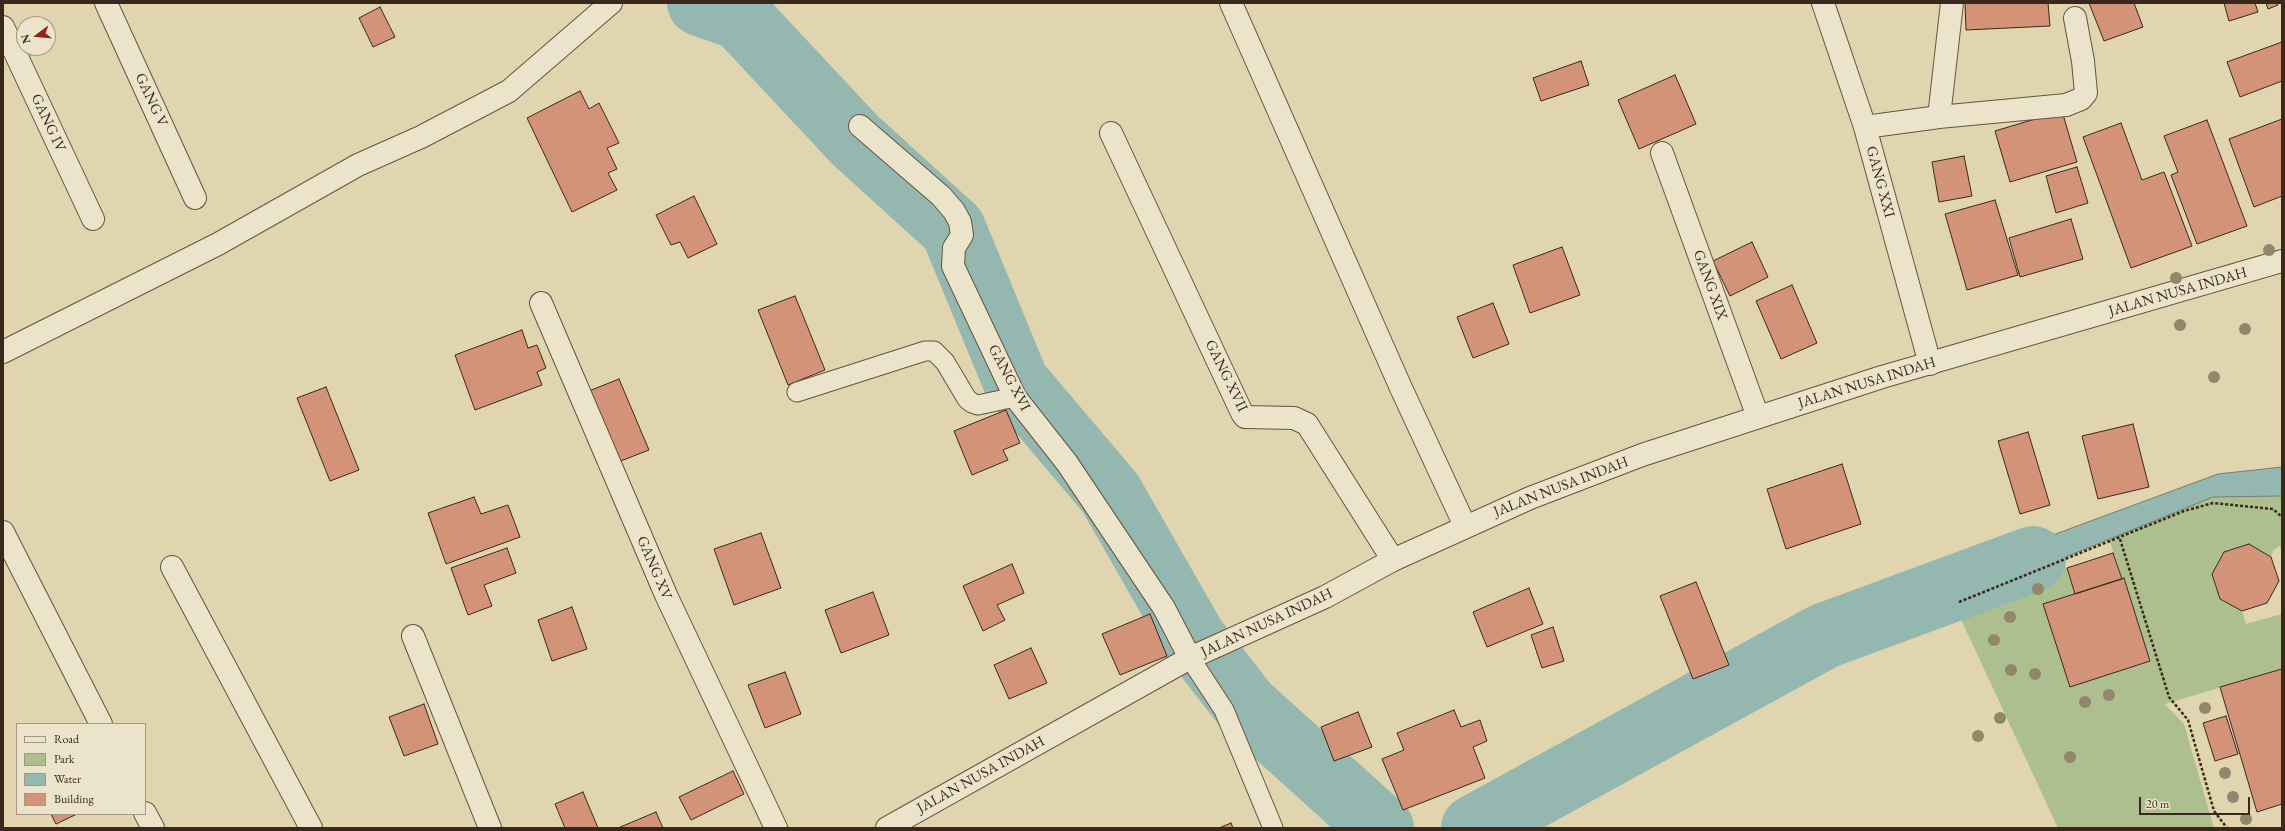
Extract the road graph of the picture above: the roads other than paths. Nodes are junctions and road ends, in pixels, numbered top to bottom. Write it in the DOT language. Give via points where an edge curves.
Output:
graph roads {
  1 [pos="106,3"];
  2 [pos="612,3"];
  3 [pos="1231,3"];
  4 [pos="1823,3"];
  5 [pos="1952,3"];
  6 [pos="2075,18"];
  7 [pos="3,27"];
  8 [pos="1939,117"];
  9 [pos="860,126"];
  10 [pos="1865,127"];
  11 [pos="1111,132"];
  12 [pos="1662,153"];
  13 [pos="195,198"];
  14 [pos="93,219"];
  15 [pos="2282,261"];
  16 [pos="541,304"];
  17 [pos="3,352"];
  18 [pos="1930,364"];
  19 [pos="797,392"];
  20 [pos="1015,396"];
  21 [pos="1758,417"];
  22 [pos="1465,526"];
  23 [pos="3,532"];
  24 [pos="1393,560"];
  25 [pos="172,567"];
  26 [pos="413,636"];
  27 [pos="1194,656"];
  28 [pos="100,723"];
  29 [pos="146,815"];
  30 [pos="152,828"];
  31 [pos="311,828"];
  32 [pos="490,828"];
  33 [pos="776,828"];
  34 [pos="886,828"];
  35 [pos="1273,828"];
  1 -- 13 [label="street, GANG V"];
  2 -- 17 [label="street" via="509,91 421,137 358,165 218,244"];
  3 -- 22 [label="street"];
  4 -- 10 [label="street, GANG XXI"];
  5 -- 8 [label="street"];
  6 -- 8 [label="street" via="2086,93 2081,99 2066,106"];
  7 -- 14 [label="street, GANG IV"];
  8 -- 10 [label="street"];
  9 -- 20 [label="street, GANG XVI" via="941,196 954,211 960,222 953,266"];
  10 -- 18 [label="street, GANG XXI"];
  11 -- 24 [label="street, GANG XVII" via="1242,413 1245,417 1294,418 1307,424"];
  12 -- 21 [label="street, GANG XIX"];
  15 -- 18 [label="street, JALAN NUSA INDAH"];
  16 -- 33 [label="street, GANG XV" via="666,595"];
  18 -- 21 [label="street, JALAN NUSA INDAH"];
  19 -- 20 [label="lane" via="926,351 934,351 945,362 972,403 978,405"];
  20 -- 27 [label="street, GANG XVI" via="1067,463"];
  21 -- 22 [label="street, JALAN NUSA INDAH" via="1642,455"];
  22 -- 24 [label="street, JALAN NUSA INDAH"];
  23 -- 28 [label="street"];
  24 -- 27 [label="street, JALAN NUSA INDAH" via="1325,597"];
  25 -- 31 [label="street"];
  26 -- 32 [label="street"];
  27 -- 34 [label="street, JALAN NUSA INDAH"];
  27 -- 35 [label="lane" via="1224,710"];
  29 -- 30 [label="street"];
}
